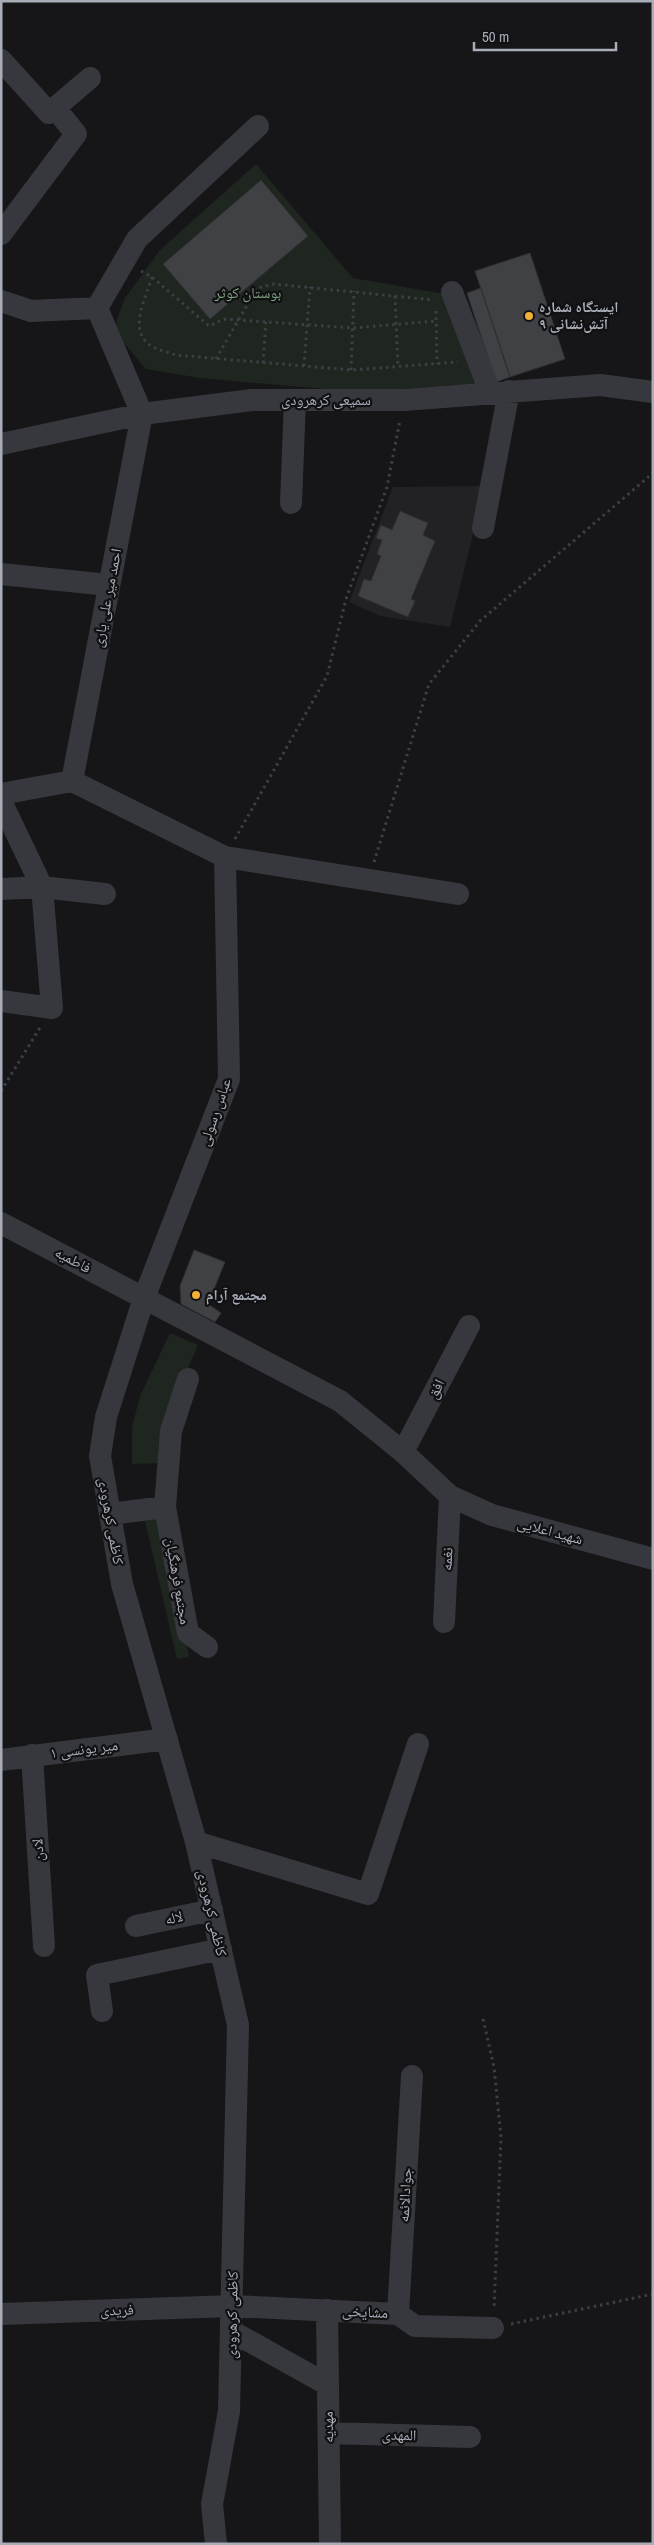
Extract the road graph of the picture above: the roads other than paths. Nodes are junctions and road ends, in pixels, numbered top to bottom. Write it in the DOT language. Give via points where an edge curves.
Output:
graph roads {
  1 [pos="1,60"];
  2 [pos="90,78"];
  3 [pos="55,108"];
  4 [pos="258,126"];
  5 [pos="1,234"];
  6 [pos="452,292"];
  7 [pos="1,300"];
  8 [pos="97,308"];
  9 [pos="499,391"];
  10 [pos="653,392"];
  11 [pos="295,400"];
  12 [pos="142,414"];
  13 [pos="1,444"];
  14 [pos="290,503"];
  15 [pos="483,528"];
  16 [pos="1,574"];
  17 [pos="110,586"];
  18 [pos="72,781"];
  19 [pos="1,794"];
  20 [pos="1,801"];
  21 [pos="226,856"];
  22 [pos="42,887"];
  23 [pos="1,889"];
  24 [pos="105,894"];
  25 [pos="458,894"];
  26 [pos="1,1001"];
  27 [pos="1,1222"];
  28 [pos="144,1298"];
  29 [pos="469,1326"];
  30 [pos="188,1379"];
  31 [pos="403,1452"];
  32 [pos="450,1496"];
  33 [pos="165,1507"];
  34 [pos="110,1514"];
  35 [pos="653,1559"];
  36 [pos="444,1622"];
  37 [pos="207,1647"];
  38 [pos="167,1739"];
  39 [pos="418,1744"];
  40 [pos="32,1755"];
  41 [pos="1,1760"];
  42 [pos="196,1842"];
  43 [pos="212,1910"];
  44 [pos="136,1926"];
  45 [pos="44,1946"];
  46 [pos="221,1950"];
  47 [pos="102,2012"];
  48 [pos="412,2076"];
  49 [pos="233,2306"];
  50 [pos="327,2310"];
  51 [pos="1,2314"];
  52 [pos="398,2314"];
  53 [pos="493,2328"];
  54 [pos="232,2332"];
  55 [pos="328,2385"];
  56 [pos="328,2433"];
  57 [pos="470,2437"];
  58 [pos="216,2544"];
  59 [pos="330,2544"];
  1 -- 3 [label="street" via="49,113"];
  2 -- 3 [label="street"];
  3 -- 5 [label="street" via="76,134"];
  4 -- 8 [label="street" via="138,239"];
  6 -- 9 [label="street" via="478,361"];
  7 -- 8 [label="street" via="31,311"];
  8 -- 12 [label="street"];
  9 -- 10 [label="street, سمیعی کرهرودی" via="600,385"];
  9 -- 11 [label="street, سمیعی کرهرودی" via="404,400"];
  9 -- 15 [label="street"];
  11 -- 12 [label="street, سمیعی کرهرودی" via="252,400"];
  11 -- 14 [label="street"];
  12 -- 13 [label="street, سمیعی کرهرودی"];
  12 -- 17 [label="street, احمد میر علی یاری"];
  16 -- 17 [label="street"];
  17 -- 18 [label="street, احمد میر علی یاری"];
  18 -- 19 [label="street"];
  18 -- 21 [label="street"];
  20 -- 22 [label="street"];
  21 -- 25 [label="street"];
  21 -- 28 [label="street, عباس رسولی" via="229,1079"];
  22 -- 23 [label="street"];
  22 -- 24 [label="street"];
  22 -- 26 [label="street" via="52,1008"];
  27 -- 28 [label="street, فاطمیه"];
  28 -- 31 [label="street, فاطمیه" via="340,1401"];
  28 -- 34 [label="street, کاظمی کرهرودی" via="106,1417 100,1456"];
  29 -- 31 [label="street, افق"];
  30 -- 33 [label="street, مجتمع فرهنگیان" via="171,1431"];
  31 -- 32 [label="street, شهید اعلایی"];
  32 -- 35 [label="street, شهید اعلایی" via="492,1515"];
  32 -- 36 [label="street, نغمه"];
  33 -- 34 [label="street"];
  33 -- 37 [label="street, مجتمع فرهنگیان" via="188,1633"];
  34 -- 38 [label="street, کاظمی کرهرودی" via="122,1584"];
  38 -- 40 [label="street, میر یونسی ۱"];
  38 -- 42 [label="street, کاظمی کرهرودی"];
  39 -- 42 [label="street" via="368,1894"];
  40 -- 41 [label="street, میر یونسی ۱"];
  40 -- 45 [label="street, لادن"];
  42 -- 43 [label="street, کاظمی کرهرودی"];
  43 -- 44 [label="street, لاله"];
  43 -- 46 [label="street, کاظمی کرهرودی"];
  46 -- 47 [label="street" via="98,1975"];
  46 -- 49 [label="street, کاظمی کرهرودی" via="238,2025"];
  48 -- 52 [label="street, جوادالائمه"];
  49 -- 50 [label="street, مشایخی"];
  49 -- 51 [label="street, فریدی"];
  49 -- 54 [label="street, کاظمی کرهرودی"];
  50 -- 52 [label="street, مشایخی"];
  50 -- 55 [label="street, مهدیه"];
  52 -- 53 [label="street, مشایخی" via="415,2326"];
  54 -- 55 [label="street"];
  54 -- 58 [label="street, کاظمی کرهرودی" via="229,2411 212,2504"];
  55 -- 56 [label="street, مهدیه"];
  56 -- 57 [label="street, المهدی"];
  56 -- 59 [label="street, مهدیه"];
}
